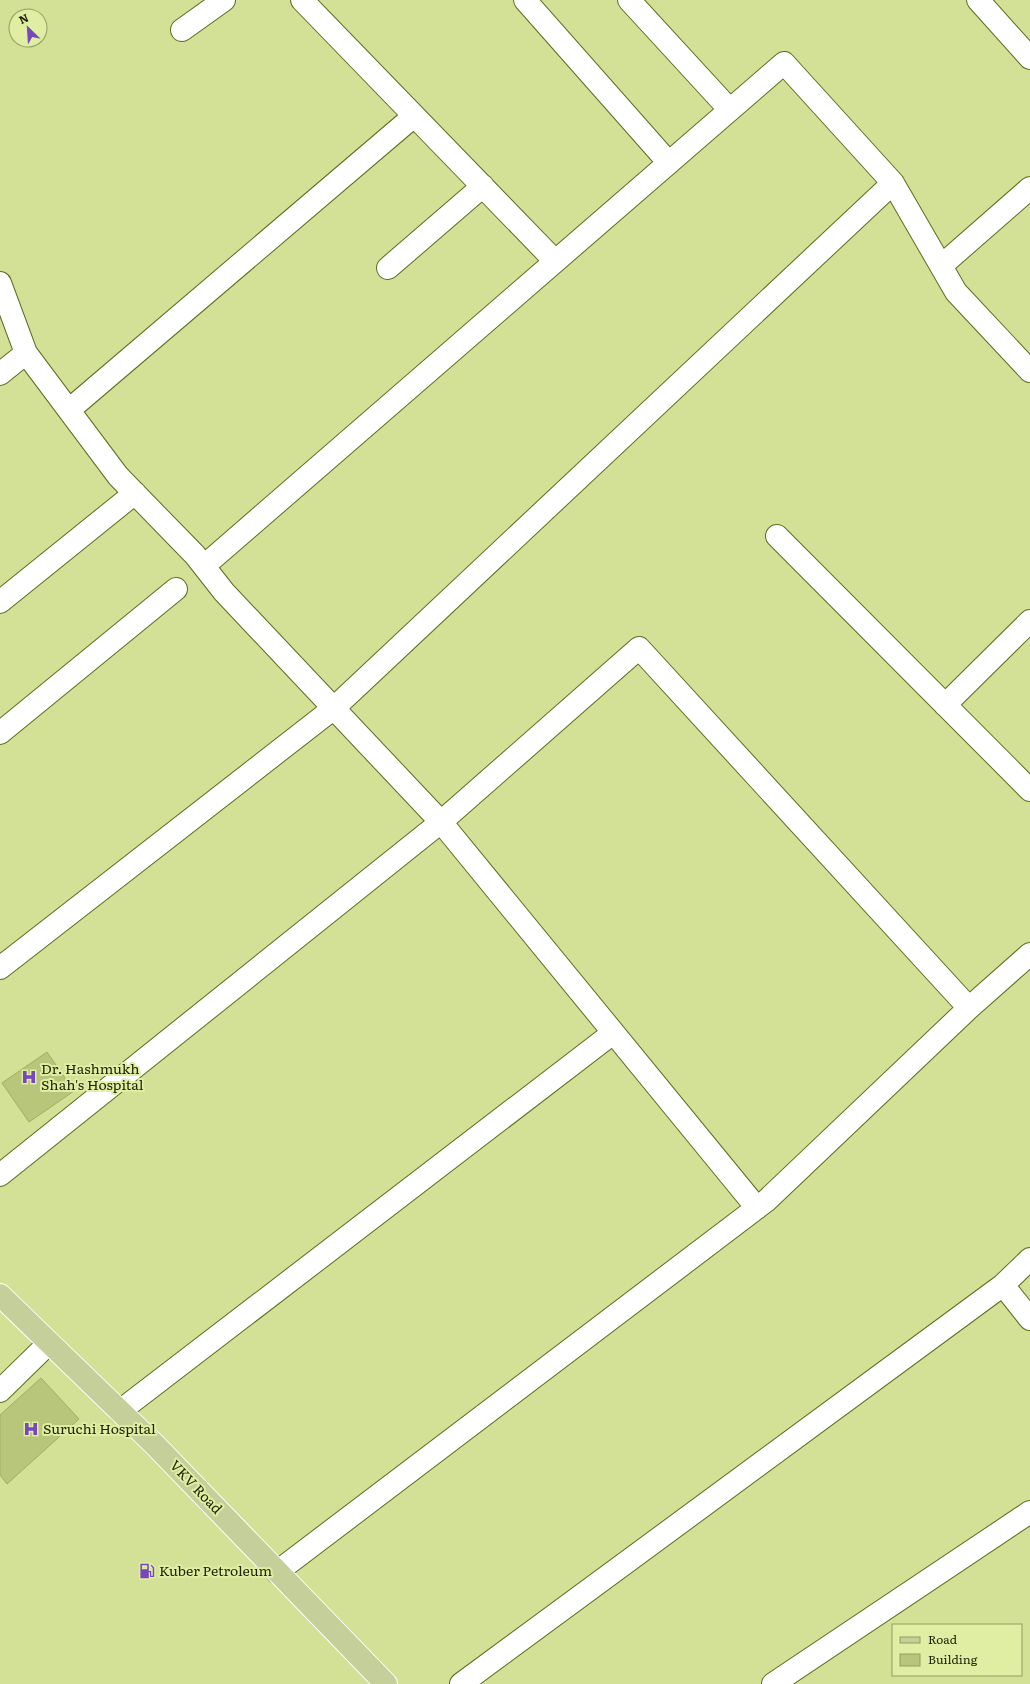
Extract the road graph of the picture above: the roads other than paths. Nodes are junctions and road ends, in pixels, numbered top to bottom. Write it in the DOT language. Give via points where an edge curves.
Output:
graph roads {
  1 [pos="224,0"];
  2 [pos="302,0"];
  3 [pos="525,0"];
  4 [pos="628,0"];
  5 [pos="978,0"];
  6 [pos="182,30"];
  7 [pos="1030,58"];
  8 [pos="730,110"];
  9 [pos="414,116"];
  10 [pos="669,162"];
  11 [pos="894,183"];
  12 [pos="483,186"];
  13 [pos="1029,191"];
  14 [pos="556,261"];
  15 [pos="941,266"];
  16 [pos="388,268"];
  17 [pos="0,283"];
  18 [pos="26,353"];
  19 [pos="1030,371"];
  20 [pos="0,374"];
  21 [pos="68,410"];
  22 [pos="135,493"];
  23 [pos="777,536"];
  24 [pos="204,566"];
  25 [pos="176,589"];
  26 [pos="0,602"];
  27 [pos="1030,621"];
  28 [pos="945,705"];
  29 [pos="334,708"];
  30 [pos="0,733"];
  31 [pos="1030,790"];
  32 [pos="441,822"];
  33 [pos="1030,954"];
  34 [pos="0,968"];
  35 [pos="969,1008"];
  36 [pos="614,1033"];
  37 [pos="0,1175"];
  38 [pos="757,1208"];
  39 [pos="1030,1259"];
  40 [pos="1003,1285"];
  41 [pos="0,1295"];
  42 [pos="1030,1320"];
  43 [pos="49,1343"];
  44 [pos="0,1391"];
  45 [pos="120,1411"];
  46 [pos="1030,1512"];
  47 [pos="277,1572"];
  48 [pos="386,1684"];
  49 [pos="461,1684"];
  50 [pos="773,1684"];
  1 -- 6 [label="street"];
  2 -- 9 [label="street"];
  3 -- 10 [label="street"];
  4 -- 8 [label="street"];
  5 -- 7 [label="street"];
  8 -- 10 [label="street"];
  8 -- 11 [label="street" via="784,63"];
  9 -- 12 [label="street"];
  9 -- 21 [label="street"];
  10 -- 14 [label="street"];
  11 -- 15 [label="street"];
  11 -- 29 [label="street"];
  12 -- 14 [label="street"];
  12 -- 16 [label="street"];
  13 -- 15 [label="street"];
  14 -- 24 [label="street"];
  15 -- 19 [label="street" via="956,292"];
  17 -- 18 [label="street"];
  18 -- 20 [label="street"];
  18 -- 21 [label="street"];
  21 -- 22 [label="street" via="118,476"];
  22 -- 24 [label="street"];
  22 -- 26 [label="street"];
  23 -- 28 [label="street"];
  24 -- 29 [label="street" via="224,592"];
  25 -- 30 [label="street"];
  27 -- 28 [label="street"];
  28 -- 31 [label="street"];
  29 -- 32 [label="street"];
  29 -- 34 [label="street"];
  32 -- 35 [label="street" via="639,648"];
  32 -- 36 [label="street"];
  32 -- 37 [label="street"];
  33 -- 35 [label="street"];
  35 -- 38 [label="street"];
  36 -- 38 [label="street"];
  36 -- 45 [label="street"];
  38 -- 47 [label="street"];
  39 -- 40 [label="street"];
  40 -- 42 [label="street"];
  40 -- 49 [label="street"];
  41 -- 43 [label="main road, VKV Road"];
  43 -- 44 [label="street"];
  43 -- 45 [label="main road, VKV Road"];
  45 -- 47 [label="main road, VKV Road"];
  46 -- 50 [label="street"];
  47 -- 48 [label="main road, VKV Road"];
}
